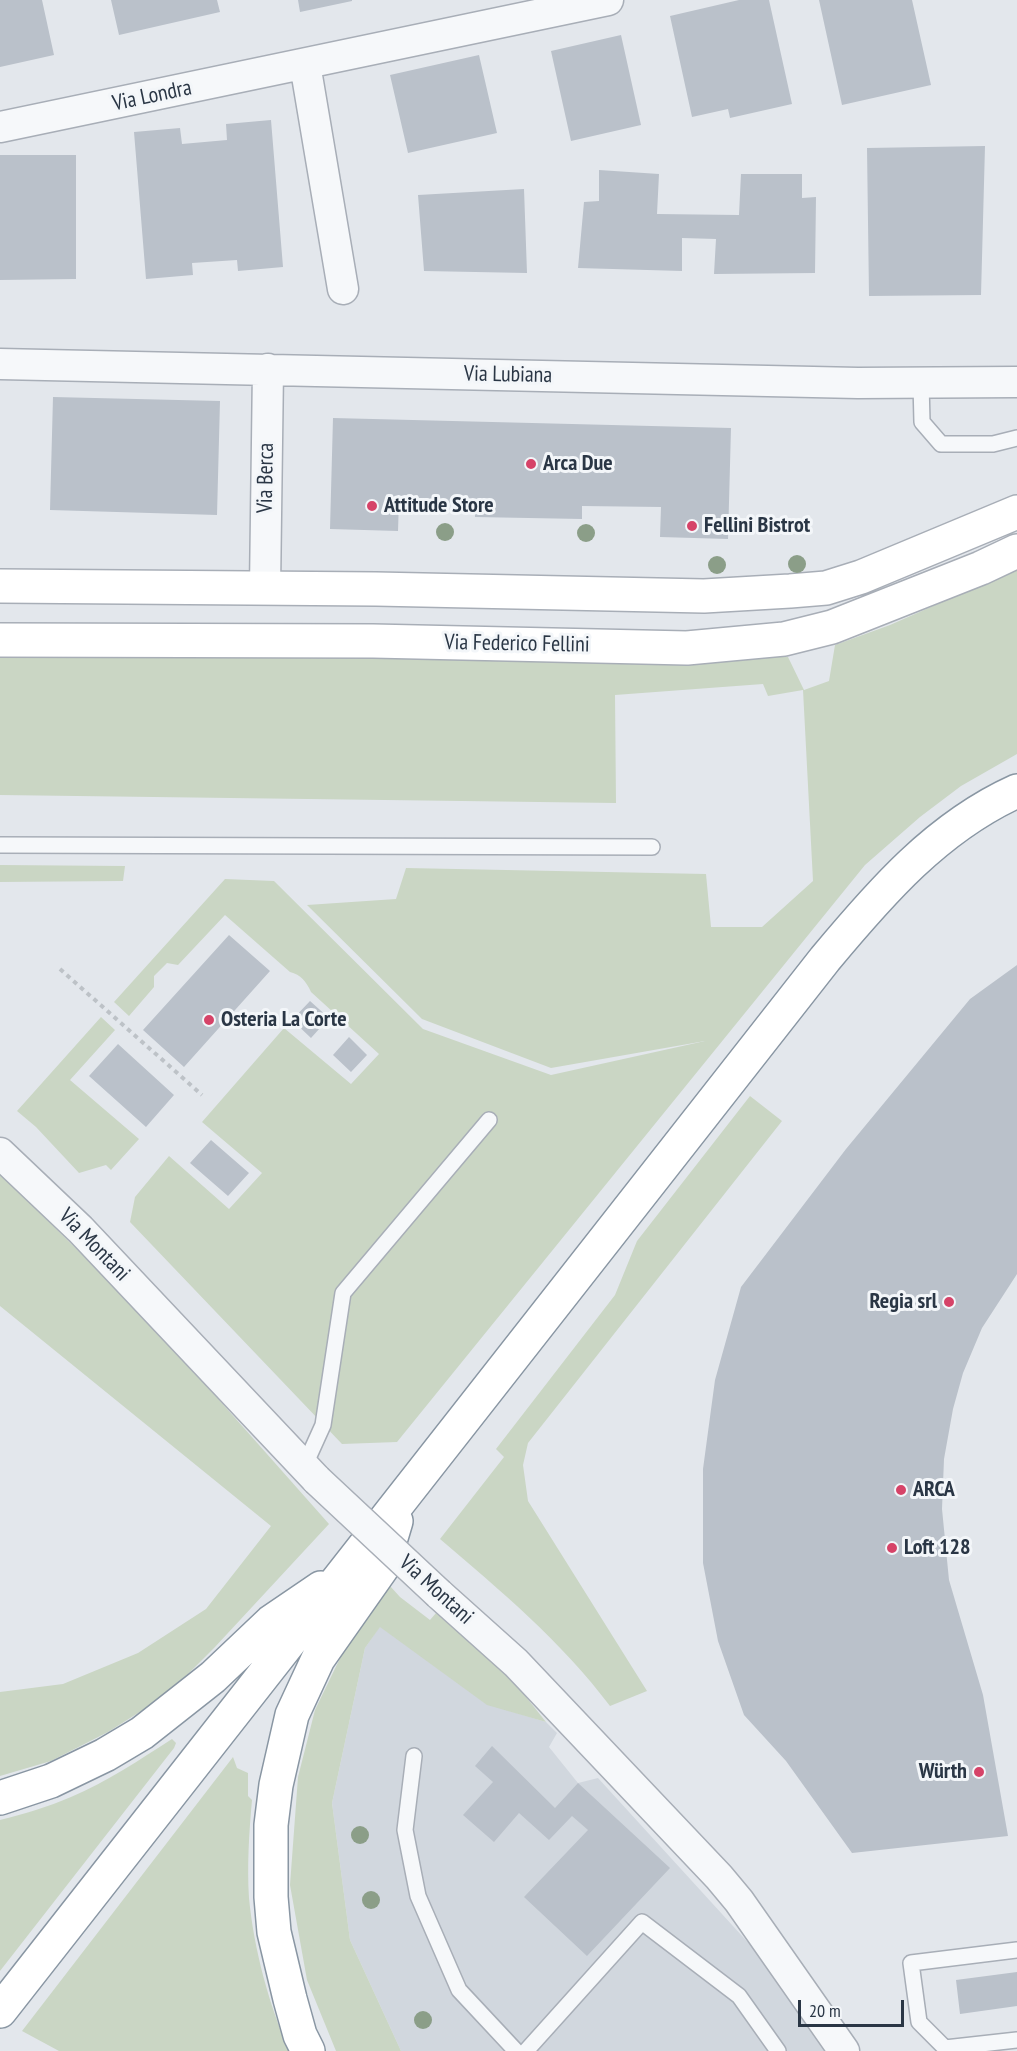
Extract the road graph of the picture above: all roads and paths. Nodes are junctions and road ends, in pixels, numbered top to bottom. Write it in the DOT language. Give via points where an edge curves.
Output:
graph roads {
  1 [pos="608,0"];
  2 [pos="305,64"];
  3 [pos="0,127"];
  4 [pos="342,289"];
  5 [pos="0,364"];
  6 [pos="268,369"];
  7 [pos="1017,382"];
  8 [pos="921,383"];
  9 [pos="1017,438"];
  10 [pos="1017,512"];
  11 [pos="1017,551"];
  12 [pos="0,585"];
  13 [pos="264,588"];
  14 [pos="0,640"];
  15 [pos="1017,791"];
  16 [pos="0,845"];
  17 [pos="652,847"];
  18 [pos="60,969"];
  19 [pos="202,1095"];
  20 [pos="489,1120"];
  21 [pos="0,1153"];
  22 [pos="311,1473"];
  23 [pos="402,1499"];
  24 [pos="347,1570"];
  25 [pos="414,1756"];
  26 [pos="0,1798"];
  27 [pos="1017,1950"];
  28 [pos="0,2011"];
  29 [pos="1017,2040"];
  30 [pos="308,2051"];
  31 [pos="516,2051"];
  32 [pos="526,2051"];
  33 [pos="778,2051"];
  34 [pos="844,2051"];
  1 -- 2 [label="street, Via Londra"];
  2 -- 3 [label="street, Via Londra"];
  2 -- 4 [label="street"];
  5 -- 6 [label="street, Via Lubiana"];
  6 -- 8 [label="street, Via Lubiana"];
  6 -- 13 [label="street, Via Berca"];
  7 -- 8 [label="street, Via Lubiana"];
  8 -- 9 [label="lane" via="922,422 941,444 993,444"];
  10 -- 13 [label="main road" via="826,588 704,596"];
  11 -- 14 [label="main road, Via Federico Fellini" via="832,627 784,639 687,648 373,641"];
  12 -- 13 [label="main road"];
  15 -- 23 [label="main road" via="960,824 930,847 864,912"];
  16 -- 17 [label="lane"];
  18 -- 19 [label="path"];
  20 -- 22 [label="lane" via="343,1293 323,1425"];
  21 -- 22 [label="street, Via Montani" via="80,1229"];
  22 -- 34 [label="street, Via Montani, bridge" via="516,1663 719,1877"];
  23 -- 24 [label="main road"];
  23 -- 30 [label="main road" via="382,1568 318,1659 292,1715 276,1785 271,1825 274,1932 300,2035"];
  24 -- 26 [label="main road" via="272,1622 213,1677 142,1733 51,1781"];
  24 -- 28 [label="main road"];
  25 -- 31 [label="lane" via="405,1830 418,1896 459,1990"];
  27 -- 29 [label="lane" via="911,1963 919,2022 945,2048"];
  32 -- 33 [label="lane" via="642,1922 739,1996"];
}
